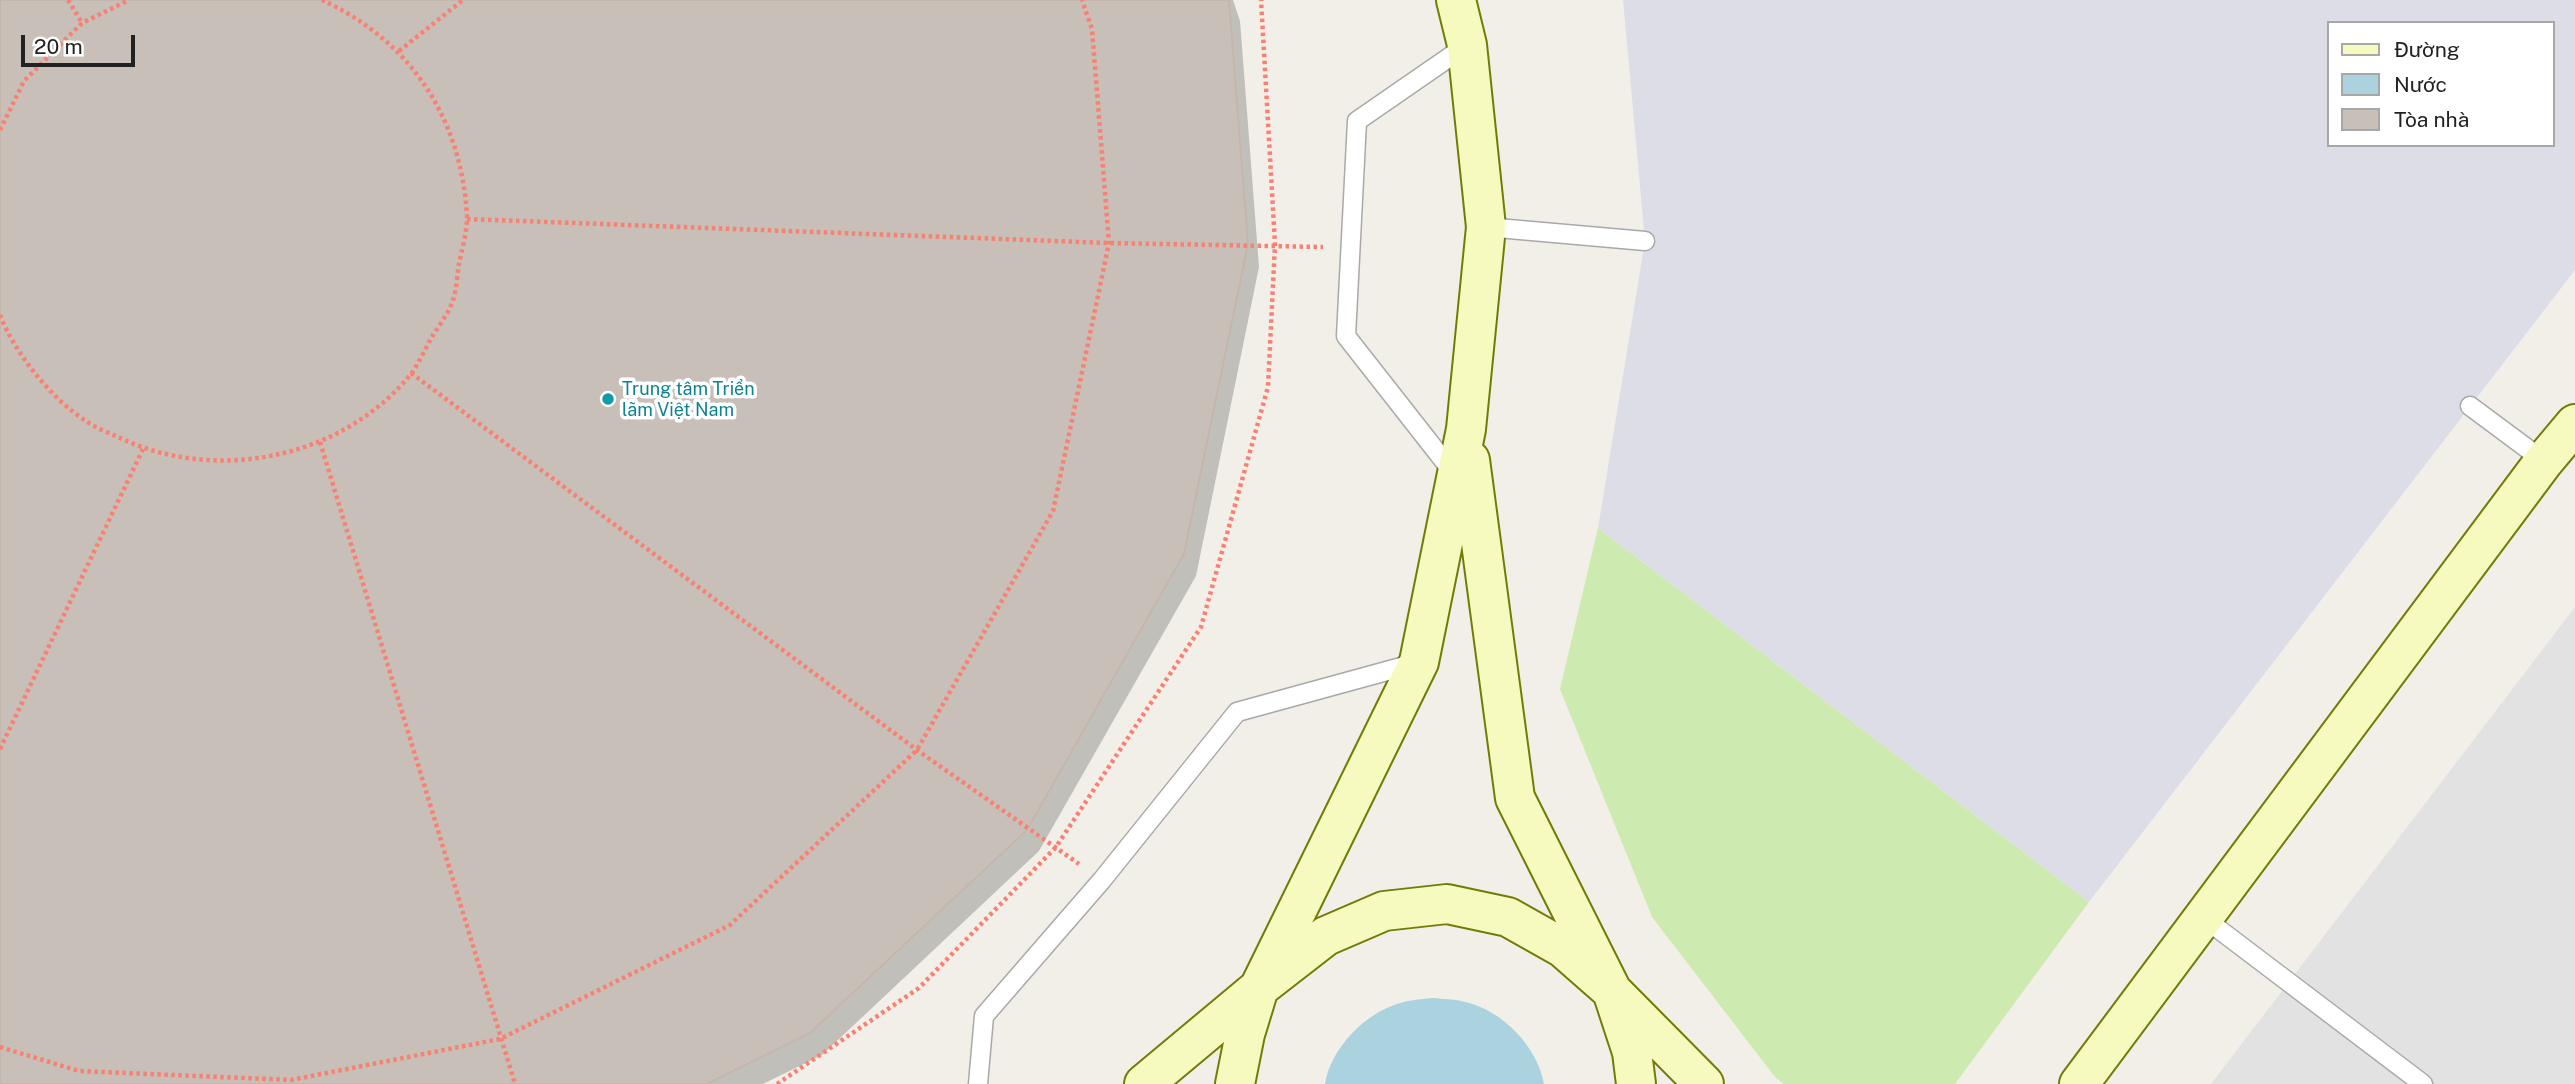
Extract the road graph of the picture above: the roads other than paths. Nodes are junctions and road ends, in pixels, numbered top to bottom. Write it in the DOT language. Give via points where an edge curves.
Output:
graph roads {
  1 [pos="1456,0"];
  2 [pos="1467,45"];
  3 [pos="1486,228"];
  4 [pos="1645,242"];
  5 [pos="2470,406"];
  6 [pos="2575,424"];
  7 [pos="1465,429"];
  8 [pos="2544,461"];
  9 [pos="1456,477"];
  10 [pos="1419,662"];
  11 [pos="2204,918"];
  12 [pos="1259,988"];
  13 [pos="1612,991"];
  14 [pos="978,1084"];
  15 [pos="1144,1084"];
  16 [pos="1235,1084"];
  17 [pos="1636,1084"];
  18 [pos="1704,1084"];
  19 [pos="2079,1084"];
  20 [pos="2423,1084"];
  1 -- 2 [label="street"];
  2 -- 3 [label="street"];
  2 -- 9 [label="lane" via="1357,121 1346,336"];
  3 -- 4 [label="lane"];
  3 -- 7 [label="street"];
  5 -- 8 [label="lane"];
  6 -- 8 [label="street"];
  7 -- 9 [label="street"];
  7 -- 13 [label="street" via="1515,798"];
  8 -- 11 [label="street"];
  9 -- 10 [label="street"];
  10 -- 12 [label="street"];
  10 -- 14 [label="lane" via="1237,712 1102,880 984,1016"];
  11 -- 19 [label="street"];
  11 -- 20 [label="lane"];
  12 -- 13 [label="street" via="1326,936 1384,911 1447,904 1508,917 1563,948"];
  12 -- 15 [label="street"];
  12 -- 16 [label="street"];
  13 -- 17 [label="street" via="1632,1052"];
  13 -- 18 [label="street"];
}
